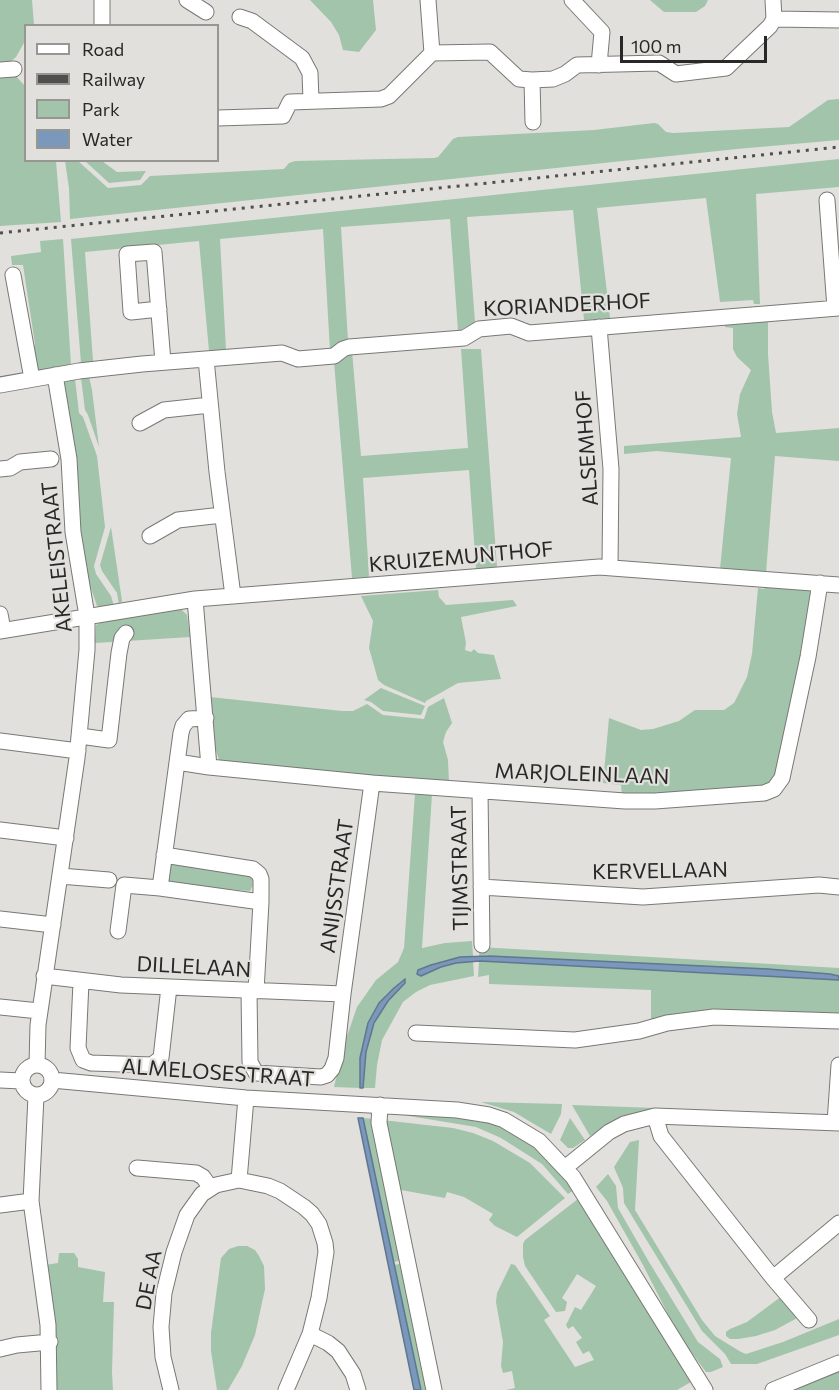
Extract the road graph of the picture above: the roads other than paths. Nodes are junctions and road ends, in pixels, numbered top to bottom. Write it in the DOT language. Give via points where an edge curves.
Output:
graph roads {
  1 [pos="102,0"];
  2 [pos="187,0"];
  3 [pos="428,0"];
  4 [pos="572,0"];
  5 [pos="773,0"];
  6 [pos="206,12"];
  7 [pos="240,17"];
  8 [pos="774,19"];
  9 [pos="839,20"];
  10 [pos="102,24"];
  11 [pos="432,53"];
  12 [pos="599,65"];
  13 [pos="532,80"];
  14 [pos="311,100"];
  15 [pos="219,118"];
  16 [pos="533,122"];
  17 [pos="827,200"];
  18 [pos="13,275"];
  19 [pos="837,308"];
  20 [pos="159,309"];
  21 [pos="599,327"];
  22 [pos="206,359"];
  23 [pos="164,362"];
  24 [pos="55,375"];
  25 [pos="32,379"];
  26 [pos="0,385"];
  27 [pos="210,405"];
  28 [pos="140,423"];
  29 [pos="51,459"];
  30 [pos="0,470"];
  31 [pos="222,515"];
  32 [pos="150,536"];
  33 [pos="610,566"];
  34 [pos="820,583"];
  35 [pos="839,585"];
  36 [pos="232,596"];
  37 [pos="195,599"];
  38 [pos="0,614"];
  39 [pos="87,616"];
  40 [pos="1,631"];
  41 [pos="126,633"];
  42 [pos="206,718"];
  43 [pos="0,741"];
  44 [pos="79,743"];
  45 [pos="177,762"];
  46 [pos="209,767"];
  47 [pos="372,783"];
  48 [pos="480,791"];
  49 [pos="0,830"];
  50 [pos="66,838"];
  51 [pos="164,855"];
  52 [pos="60,876"];
  53 [pos="109,880"];
  54 [pos="481,887"];
  55 [pos="839,887"];
  56 [pos="160,888"];
  57 [pos="261,902"];
  58 [pos="0,919"];
  59 [pos="53,925"];
  60 [pos="118,931"];
  61 [pos="482,945"];
  62 [pos="44,976"];
  63 [pos="81,982"];
  64 [pos="170,987"];
  65 [pos="253,991"];
  66 [pos="343,994"];
  67 [pos="0,1006"];
  68 [pos="39,1011"];
  69 [pos="839,1021"];
  70 [pos="416,1032"];
  71 [pos="37,1065"];
  72 [pos="839,1065"];
  73 [pos="0,1080"];
  74 [pos="52,1080"];
  75 [pos="21,1081"];
  76 [pos="36,1096"];
  77 [pos="246,1098"];
  78 [pos="380,1105"];
  79 [pos="655,1116"];
  80 [pos="837,1123"];
  81 [pos="566,1167"];
  82 [pos="137,1168"];
  83 [pos="239,1180"];
  84 [pos="210,1187"];
  85 [pos="32,1201"];
  86 [pos="0,1205"];
  87 [pos="839,1223"];
  88 [pos="773,1278"];
  89 [pos="810,1320"];
  90 [pos="310,1334"];
  91 [pos="50,1342"];
  92 [pos="0,1349"];
  93 [pos="839,1363"];
  94 [pos="49,1390"];
  95 [pos="171,1390"];
  96 [pos="286,1390"];
  97 [pos="358,1390"];
  98 [pos="434,1390"];
  99 [pos="705,1390"];
  100 [pos="773,1390"];
  1 -- 10 [label="street"];
  2 -- 6 [label="street"];
  3 -- 11 [label="street"];
  4 -- 12 [label="street" via="602,32"];
  5 -- 8 [label="street"];
  7 -- 14 [label="street" via="252,21 302,58 310,73"];
  8 -- 9 [label="street"];
  8 -- 12 [label="street" via="726,68 676,74 659,63"];
  11 -- 13 [label="street" via="490,52 519,79"];
  11 -- 14 [label="street" via="389,96"];
  12 -- 13 [label="street" via="577,65 553,79"];
  13 -- 16 [label="street"];
  14 -- 15 [label="street" via="291,102 283,116"];
  17 -- 19 [label="street, KORIANDERHOF"];
  18 -- 25 [label="street"];
  19 -- 21 [label="street, KORIANDERHOF"];
  20 -- 23 [label="street"];
  21 -- 22 [label="street, KORIANDERHOF" via="528,333 511,326 479,329 464,338 349,347 334,356 298,359 282,353"];
  21 -- 33 [label="street, ALSEMHOF" via="611,469"];
  22 -- 23 [label="street, KORIANDERHOF"];
  22 -- 27 [label="street"];
  23 -- 24 [label="street, KORIANDERHOF"];
  24 -- 25 [label="street, KORIANDERHOF"];
  24 -- 39 [label="street, AKELEISTRAAT" via="67,438 73,532"];
  25 -- 26 [label="street, KORIANDERHOF"];
  27 -- 28 [label="street" via="164,410"];
  27 -- 31 [label="street"];
  29 -- 30 [label="street" via="20,462"];
  31 -- 32 [label="street" via="178,520"];
  31 -- 36 [label="street"];
  33 -- 34 [label="street, KRUIZEMUNTHOF"];
  33 -- 36 [label="street, KRUIZEMUNTHOF"];
  34 -- 35 [label="street, KRUIZEMUNTHOF"];
  34 -- 48 [label="street, MARJOLEINLAAN" via="782,778 774,789 764,793 640,801"];
  36 -- 37 [label="street, KRUIZEMUNTHOF"];
  37 -- 39 [label="street, KRUIZEMUNTHOF"];
  37 -- 42 [label="street"];
  38 -- 40 [label="street"];
  39 -- 40 [label="street, KRUIZEMUNTHOF"];
  39 -- 44 [label="street, AKELEISTRAAT"];
  41 -- 44 [label="street" via="119,653 109,740"];
  42 -- 45 [label="street" via="189,719 183,726"];
  42 -- 46 [label="street"];
  43 -- 44 [label="street"];
  44 -- 50 [label="street, AKELEISTRAAT"];
  45 -- 46 [label="street, MARJOLEINLAAN"];
  45 -- 51 [label="street"];
  46 -- 47 [label="street, MARJOLEINLAAN"];
  47 -- 48 [label="street, MARJOLEINLAAN"];
  47 -- 66 [label="street, ANIJSSTRAAT"];
  48 -- 54 [label="street, TIJMSTRAAT"];
  49 -- 50 [label="street"];
  50 -- 52 [label="street, AKELEISTRAAT"];
  51 -- 56 [label="street"];
  51 -- 57 [label="street" via="253,869 261,879"];
  52 -- 53 [label="street"];
  52 -- 59 [label="street, AKELEISTRAAT"];
  54 -- 55 [label="street, KERVELLAAN" via="643,897 819,885"];
  54 -- 61 [label="street, TIJMSTRAAT"];
  56 -- 57 [label="street"];
  56 -- 60 [label="street" via="124,885"];
  57 -- 65 [label="street"];
  58 -- 59 [label="street"];
  59 -- 62 [label="street, AKELEISTRAAT"];
  62 -- 63 [label="street, DILLELAAN"];
  62 -- 68 [label="street, AKELEISTRAAT"];
  63 -- 64 [label="street, DILLELAAN"];
  63 -- 64 [label="street" via="78,1048 83,1060 91,1063 152,1065 161,1058"];
  64 -- 65 [label="street, DILLELAAN"];
  65 -- 66 [label="street, DILLELAAN"];
  65 -- 66 [label="street, ANIJSSTRAAT" via="250,1062 256,1073 321,1077 332,1070 336,1058"];
  67 -- 68 [label="street"];
  68 -- 71 [label="street, AKELEISTRAAT"];
  69 -- 70 [label="street" via="714,1017 575,1040"];
  71 -- 74 [label="street" via="49,1071"];
  71 -- 75 [label="street" via="27,1068"];
  72 -- 80 [label="street"];
  73 -- 75 [label="street"];
  74 -- 76 [label="street" via="49,1089"];
  74 -- 77 [label="street, ALMELOSESTRAAT"];
  75 -- 76 [label="street" via="24,1089"];
  76 -- 85 [label="street"];
  77 -- 78 [label="street, ALMELOSESTRAAT"];
  77 -- 83 [label="street"];
  78 -- 81 [label="street, ALMELOSESTRAAT" via="457,1110 496,1118 539,1141"];
  78 -- 98 [label="street" via="379,1123"];
  79 -- 80 [label="street"];
  79 -- 81 [label="street" via="609,1132"];
  79 -- 88 [label="street" via="661,1136"];
  81 -- 99 [label="street, ALMELOSESTRAAT"];
  82 -- 84 [label="street" via="196,1173"];
  83 -- 84 [label="street"];
  83 -- 90 [label="street" via="280,1191 304,1207 318,1224 326,1252"];
  84 -- 95 [label="street, DE AA" via="187,1215 164,1293 163,1357"];
  85 -- 86 [label="street"];
  85 -- 91 [label="street"];
  87 -- 88 [label="street"];
  88 -- 89 [label="street"];
  90 -- 96 [label="street"];
  90 -- 97 [label="street" via="338,1351"];
  91 -- 92 [label="street"];
  91 -- 94 [label="street"];
  93 -- 100 [label="street"];
}
